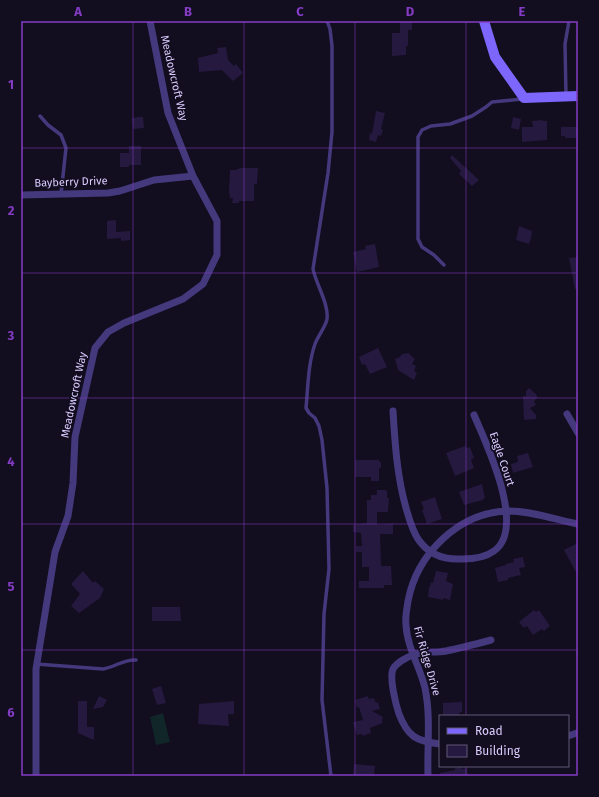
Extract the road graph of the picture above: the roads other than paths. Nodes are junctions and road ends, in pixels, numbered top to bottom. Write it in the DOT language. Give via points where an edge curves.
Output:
graph roads {
  1 [pos="150,21"];
  2 [pos="327,21"];
  3 [pos="484,21"];
  4 [pos="569,21"];
  5 [pos="578,96"];
  6 [pos="566,97"];
  7 [pos="524,98"];
  8 [pos="40,116"];
  9 [pos="193,176"];
  10 [pos="61,194"];
  11 [pos="21,195"];
  12 [pos="444,265"];
  13 [pos="393,411"];
  14 [pos="567,414"];
  15 [pos="474,415"];
  16 [pos="578,433"];
  17 [pos="506,511"];
  18 [pos="578,524"];
  19 [pos="430,552"];
  20 [pos="491,640"];
  21 [pos="413,655"];
  22 [pos="136,660"];
  23 [pos="36,664"];
  24 [pos="577,733"];
  25 [pos="569,736"];
  26 [pos="428,743"];
  27 [pos="439,744"];
  28 [pos="36,776"];
  29 [pos="331,776"];
  30 [pos="428,776"];
  1 -- 9 [label="street, Meadowcroft Way" via="168,113"];
  2 -- 29 [label="lane" via="332,46 332,132 313,269 326,305 327,320 315,343 311,358 306,408 319,426 327,488 329,569 324,614 322,700"];
  3 -- 7 [label="street" via="495,57"];
  4 -- 6 [label="lane" via="565,44"];
  5 -- 6 [label="street"];
  6 -- 7 [label="street"];
  7 -- 12 [label="lane" via="492,102 472,116 422,130 418,137 418,239 422,247"];
  8 -- 10 [label="lane" via="61,135 66,148"];
  9 -- 10 [label="street, Bayberry Drive" via="148,182 108,193"];
  9 -- 23 [label="street, Meadowcroft Way" via="217,221 217,256 203,284 183,299 108,332 95,348 75,437 73,483 68,516 55,552"];
  10 -- 11 [label="street, Bayberry Drive"];
  13 -- 19 [label="street" via="400,487 412,528"];
  14 -- 16 [label="street"];
  15 -- 17 [label="street, Eagle Court" via="494,461"];
  17 -- 18 [label="street, Fir Ridge Drive"];
  17 -- 19 [label="street, Fir Ridge Drive" via="478,517 468,522 448,535"];
  17 -- 19 [label="street, Eagle Court" via="505,536 494,552 471,559 456,560 445,559"];
  19 -- 21 [label="street, Fir Ridge Drive" via="415,579 407,609 408,641"];
  20 -- 21 [label="street" via="445,651"];
  21 -- 26 [label="street, Fir Ridge Drive" via="428,704"];
  21 -- 26 [label="street" via="393,668 391,675 395,699 403,725 408,732"];
  22 -- 23 [label="lane" via="128,660 103,669"];
  23 -- 28 [label="street, Meadowcroft Way"];
  24 -- 25 [label="street"];
  26 -- 27 [label="street"];
  26 -- 30 [label="street, Fir Ridge Drive"];
}
